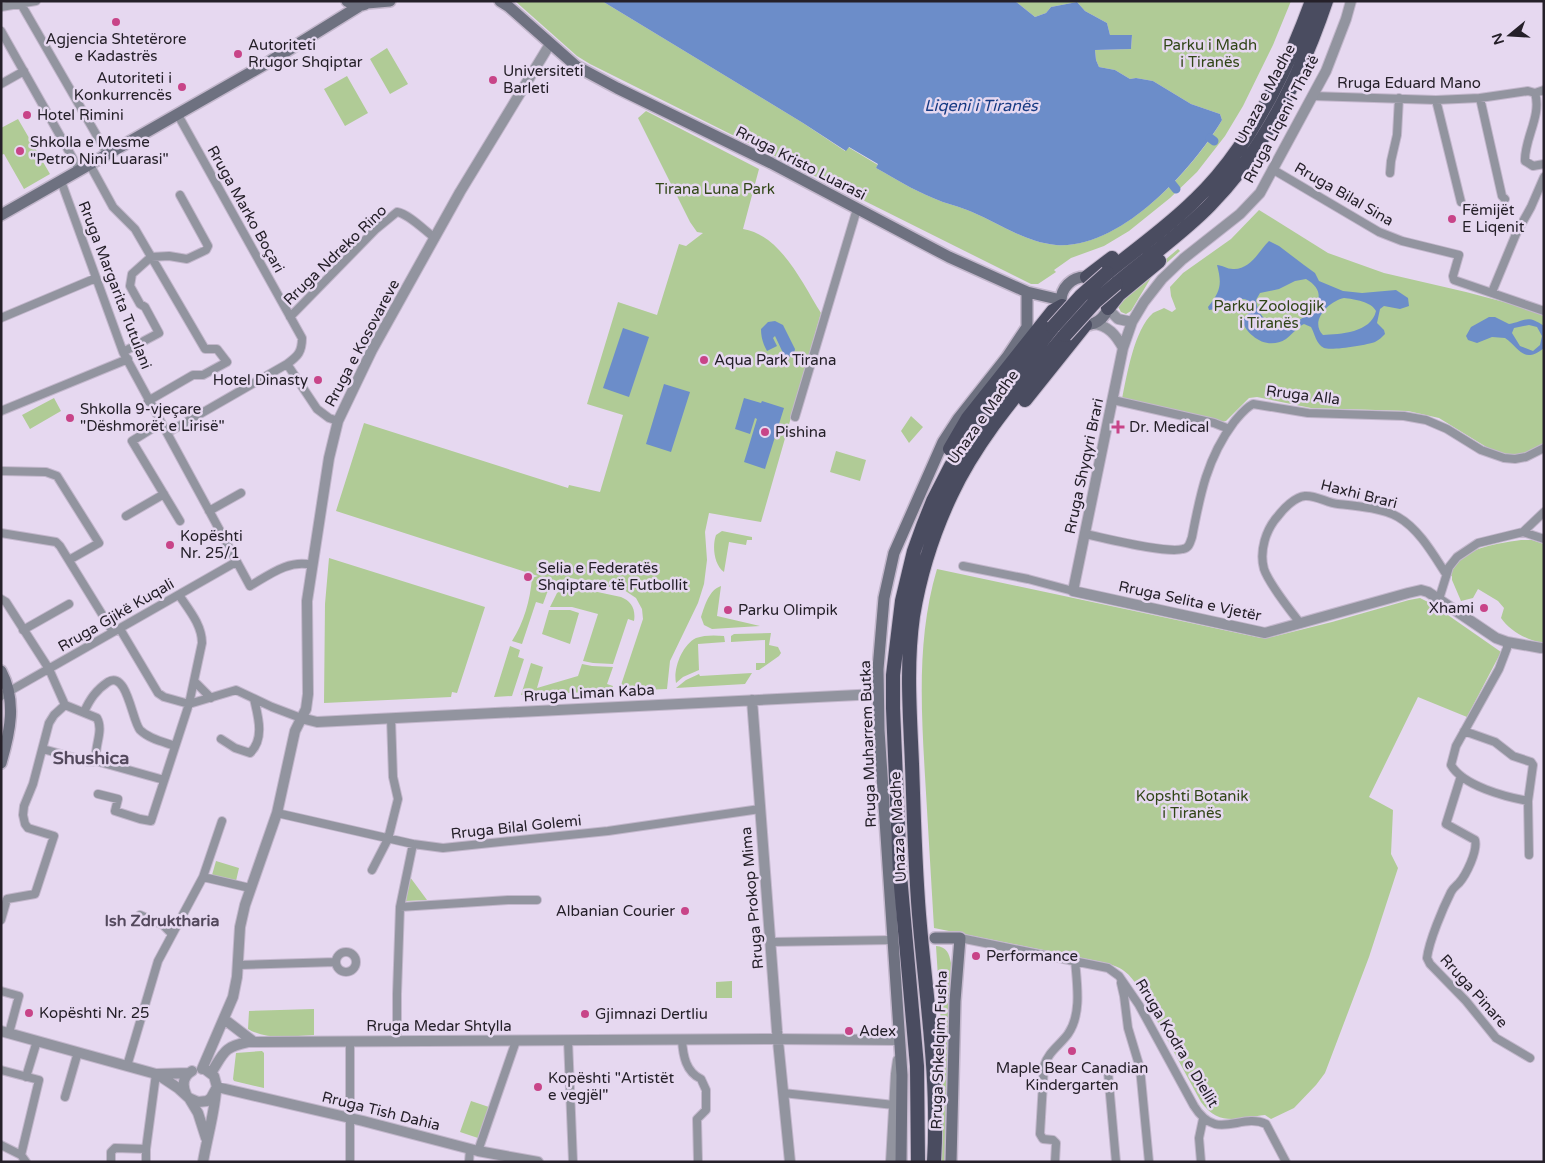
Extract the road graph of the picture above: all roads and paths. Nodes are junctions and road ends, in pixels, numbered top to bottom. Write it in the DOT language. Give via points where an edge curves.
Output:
graph roads {
  1 [pos="346,1"];
  2 [pos="390,1"];
  3 [pos="500,1"];
  4 [pos="1312,1"];
  5 [pos="1326,1"];
  6 [pos="1351,1"];
  7 [pos="29,2"];
  8 [pos="366,3"];
  9 [pos="1,7"];
  10 [pos="342,17"];
  11 [pos="1,31"];
  12 [pos="550,44"];
  13 [pos="24,71"];
  14 [pos="1277,82"];
  15 [pos="1,84"];
  16 [pos="1544,90"];
  17 [pos="1535,93"];
  18 [pos="1312,96"];
  19 [pos="1399,98"];
  20 [pos="1480,98"];
  21 [pos="1436,100"];
  22 [pos="1283,102"];
  23 [pos="178,115"];
  24 [pos="108,155"];
  25 [pos="90,164"];
  26 [pos="1543,165"];
  27 [pos="1272,169"];
  28 [pos="80,171"];
  29 [pos="1390,173"];
  30 [pos="1544,177"];
  31 [pos="61,182"];
  32 [pos="180,195"];
  33 [pos="1505,199"];
  34 [pos="1461,202"];
  35 [pos="857,209"];
  36 [pos="1,216"];
  37 [pos="435,238"];
  38 [pos="151,257"];
  39 [pos="1087,277"];
  40 [pos="96,278"];
  41 [pos="1112,278"];
  42 [pos="1028,292"];
  43 [pos="1492,292"];
  44 [pos="1062,300"];
  45 [pos="1108,309"];
  46 [pos="1544,311"];
  47 [pos="290,317"];
  48 [pos="1,318"];
  49 [pos="1089,324"];
  50 [pos="1130,328"];
  51 [pos="1111,331"];
  52 [pos="1123,348"];
  53 [pos="123,352"];
  54 [pos="128,359"];
  55 [pos="287,364"];
  56 [pos="1113,400"];
  57 [pos="148,401"];
  58 [pos="1,411"];
  59 [pos="795,417"];
  60 [pos="338,421"];
  61 [pos="161,423"];
  62 [pos="1229,429"];
  63 [pos="166,433"];
  64 [pos="1544,448"];
  65 [pos="1,471"];
  66 [pos="242,493"];
  67 [pos="164,494"];
  68 [pos="209,511"];
  69 [pos="1544,512"];
  70 [pos="126,516"];
  71 [pos="180,521"];
  72 [pos="1523,532"];
  73 [pos="1,534"];
  74 [pos="1085,534"];
  75 [pos="1544,540"];
  76 [pos="69,560"];
  77 [pos="236,562"];
  78 [pos="312,565"];
  79 [pos="963,566"];
  80 [pos="1446,574"];
  81 [pos="1074,590"];
  82 [pos="180,595"];
  83 [pos="1,599"];
  84 [pos="1439,599"];
  85 [pos="909,603"];
  86 [pos="69,604"];
  87 [pos="1300,623"];
  88 [pos="23,630"];
  89 [pos="116,630"];
  90 [pos="1507,642"];
  91 [pos="1543,651"];
  92 [pos="49,669"];
  93 [pos="2,672"];
  94 [pos="194,680"];
  95 [pos="5,694"];
  96 [pos="878,694"];
  97 [pos="211,698"];
  98 [pos="254,699"];
  99 [pos="752,700"];
  100 [pos="189,704"];
  101 [pos="65,706"];
  102 [pos="84,712"];
  103 [pos="301,718"];
  104 [pos="391,718"];
  105 [pos="1464,732"];
  106 [pos="221,740"];
  107 [pos="175,746"];
  108 [pos="43,749"];
  109 [pos="96,760"];
  110 [pos="1,763"];
  111 [pos="1461,776"];
  112 [pos="164,780"];
  113 [pos="98,794"];
  114 [pos="1528,801"];
  115 [pos="760,809"];
  116 [pos="277,813"];
  117 [pos="222,821"];
  118 [pos="388,839"];
  119 [pos="412,844"];
  120 [pos="1529,855"];
  121 [pos="372,870"];
  122 [pos="203,877"];
  123 [pos="250,888"];
  124 [pos="537,900"];
  125 [pos="400,907"];
  126 [pos="140,915"];
  127 [pos="1,920"];
  128 [pos="172,934"];
  129 [pos="935,938"];
  130 [pos="960,938"];
  131 [pos="895,940"];
  132 [pos="771,942"];
  133 [pos="1075,960"];
  134 [pos="336,962"];
  135 [pos="238,965"];
  136 [pos="1119,976"];
  137 [pos="1,991"];
  138 [pos="224,1020"];
  139 [pos="5,1032"];
  140 [pos="778,1039"];
  141 [pos="568,1040"];
  142 [pos="682,1040"];
  143 [pos="899,1040"];
  144 [pos="37,1041"];
  145 [pos="350,1041"];
  146 [pos="397,1041"];
  147 [pos="516,1041"];
  148 [pos="254,1042"];
  149 [pos="78,1052"];
  150 [pos="900,1054"];
  151 [pos="1530,1058"];
  152 [pos="127,1066"];
  153 [pos="1,1070"];
  154 [pos="207,1071"];
  155 [pos="1108,1072"];
  156 [pos="189,1073"];
  157 [pos="156,1074"];
  158 [pos="26,1077"];
  159 [pos="216,1089"];
  160 [pos="782,1093"];
  161 [pos="187,1096"];
  162 [pos="65,1098"];
  163 [pos="894,1105"];
  164 [pos="351,1118"];
  165 [pos="1203,1119"];
  166 [pos="206,1139"];
  167 [pos="1,1146"];
  168 [pos="146,1149"];
  169 [pos="474,1150"];
  170 [pos="21,1155"];
  171 [pos="520,1160"];
  172 [pos="26,1162"];
  173 [pos="110,1162"];
  174 [pos="146,1162"];
  175 [pos="203,1162"];
  176 [pos="350,1162"];
  177 [pos="469,1162"];
  178 [pos="538,1162"];
  179 [pos="574,1162"];
  180 [pos="698,1162"];
  181 [pos="790,1162"];
  182 [pos="891,1162"];
  183 [pos="901,1162"];
  184 [pos="918,1162"];
  185 [pos="934,1162"];
  186 [pos="951,1162"];
  187 [pos="1056,1162"];
  188 [pos="1116,1162"];
  189 [pos="1149,1162"];
  190 [pos="1201,1162"];
  191 [pos="1286,1162"];
  1 -- 8 [label="main road" via="355,5"];
  1 -- 10 [label="main road"];
  2 -- 8 [label="main road"];
  3 -- 12 [label="main road, Rruga Kristo Luarasi"];
  4 -- 14 [label="highway, Unaza e Madhe"];
  5 -- 22 [label="highway, Unaza e Madhe" via="1311,44"];
  6 -- 18 [label="street, Rruga Liqeni i Thatë" via="1326,71"];
  7 -- 9 [label="street"];
  7 -- 24 [label="street"];
  8 -- 10 [label="main road"];
  10 -- 23 [label="main road"];
  11 -- 13 [label="street"];
  12 -- 35 [label="main road, Rruga Kristo Luarasi" via="576,66"];
  12 -- 37 [label="street, Rruga e Kosovareve"];
  13 -- 15 [label="street"];
  13 -- 28 [label="street"];
  14 -- 39 [label="highway" via="1265,92 1238,138 1187,196"];
  14 -- 41 [label="highway, Unaza e Madhe" via="1261,114 1224,169 1204,192"];
  16 -- 17 [label="street, Rruga Eduard Mano"];
  17 -- 20 [label="street, Rruga Eduard Mano" via="1524,91"];
  17 -- 26 [label="street" via="1536,112 1525,161 1534,166"];
  18 -- 19 [label="street, Rruga Eduard Mano"];
  18 -- 27 [label="street, Rruga Liqeni i Thatë"];
  19 -- 21 [label="street, Rruga Eduard Mano"];
  19 -- 29 [label="street"];
  20 -- 21 [label="street, Rruga Eduard Mano"];
  20 -- 33 [label="street"];
  21 -- 34 [label="street"];
  22 -- 41 [label="highway, Unaza e Madhe" via="1256,149 1226,188 1192,222"];
  22 -- 45 [label="highway" via="1280,122 1238,188 1203,225 1119,294"];
  23 -- 24 [label="main road"];
  23 -- 47 [label="street, Rruga Marko Boçari"];
  24 -- 25 [label="main road"];
  25 -- 28 [label="main road"];
  25 -- 38 [label="street" via="113,207 135,229"];
  27 -- 43 [label="street, Rruga Bilal Sina" via="1379,232 1460,255 1454,280"];
  27 -- 50 [label="street, Rruga Liqeni i Thatë" via="1260,193 1247,208 1172,269 1151,293"];
  28 -- 31 [label="main road"];
  30 -- 43 [label="street"];
  31 -- 36 [label="main road"];
  31 -- 40 [label="street, Rruga Margarita Tutulani"];
  32 -- 38 [label="street" via="208,246 187,259"];
  35 -- 42 [label="main road, Rruga Kristo Luarasi" via="949,257"];
  35 -- 59 [label="street"];
  37 -- 47 [label="street, Rruga Ndreko Rino" via="397,212"];
  37 -- 60 [label="street, Rruga e Kosovareve" via="372,350"];
  38 -- 53 [label="street" via="132,274 130,286 159,333"];
  38 -- 57 [label="street" via="205,349 217,349 227,362 203,375 193,375"];
  39 -- 44 [label="main road" via="1067,285"];
  39 -- 45 [label="main road" via="1106,289"];
  40 -- 48 [label="street"];
  40 -- 53 [label="street, Rruga Margarita Tutulani"];
  41 -- 85 [label="highway, Unaza e Madhe, bridge" via="1081,296 1059,331 979,421 951,466 923,526 912,560"];
  42 -- 44 [label="main road, Rruga Kristo Luarasi"];
  42 -- 96 [label="main road, Rruga Muharrem Butka" via="1025,332 943,442 894,553 882,611"];
  43 -- 46 [label="street, Rruga Bilal Sina"];
  44 -- 49 [label="main road" via="1070,319"];
  44 -- 85 [label="highway" via="968,418 949,451 932,487 900,589"];
  45 -- 49 [label="main road" via="1102,318"];
  45 -- 50 [label="street"];
  47 -- 55 [label="street, Rruga Ndreko Rino" via="302,338 302,348 298,356"];
  49 -- 51 [label="street"];
  49 -- 85 [label="highway" via="983,455 942,535 922,599"];
  50 -- 51 [label="street"];
  50 -- 52 [label="street, Rruga Liqeni i Thatë"];
  51 -- 52 [label="street"];
  52 -- 56 [label="street, Rruga Shyqyri Brari"];
  53 -- 54 [label="street, Rruga Margarita Tutulani"];
  54 -- 57 [label="street, Rruga Margarita Tutulani"];
  54 -- 58 [label="street"];
  55 -- 60 [label="street" via="317,410"];
  55 -- 63 [label="street, Rruga Ndreko Rino"];
  56 -- 62 [label="street"];
  56 -- 74 [label="street, Rruga Shyqyri Brari"];
  57 -- 61 [label="street, Rruga Margarita Tutulani"];
  60 -- 78 [label="street, Rruga e Kosovareve" via="330,451"];
  61 -- 63 [label="street, Rruga Margarita Tutulani"];
  61 -- 67 [label="street" via="132,441"];
  62 -- 64 [label="street, Rruga Alla" via="1245,409 1259,403 1308,413 1404,416 1426,420 1481,450 1504,458 1515,459"];
  62 -- 74 [label="street, Rruga Alla" via="1203,482 1187,548 1166,550"];
  63 -- 68 [label="street, Rruga Margarita Tutulani"];
  65 -- 76 [label="street" via="46,472 57,476 99,543"];
  66 -- 68 [label="street"];
  67 -- 70 [label="street"];
  67 -- 71 [label="street"];
  68 -- 77 [label="street, Rruga Margarita Tutulani"];
  69 -- 72 [label="street"];
  72 -- 75 [label="street"];
  72 -- 80 [label="street" via="1478,543 1457,557"];
  73 -- 76 [label="street" via="56,542"];
  74 -- 81 [label="street, Rruga Shyqyri Brari"];
  76 -- 89 [label="street"];
  77 -- 78 [label="street, Rruga Margarita Tutulani" via="250,586 286,566"];
  77 -- 82 [label="street, Rruga Gjikë Kuqali"];
  78 -- 103 [label="street, Rruga e Kosovareve" via="307,601 308,694"];
  79 -- 81 [label="street, Rruga Selita e Vjetër"];
  80 -- 84 [label="street"];
  80 -- 87 [label="street, Haxhi Brari" via="1427,544 1398,517 1305,496 1275,518 1263,551 1268,578"];
  81 -- 87 [label="street, Rruga Selita e Vjetër" via="1265,633"];
  82 -- 89 [label="street, Rruga Gjikë Kuqali"];
  82 -- 94 [label="street" via="202,635"];
  83 -- 88 [label="street"];
  84 -- 87 [label="street, Rruga Selita e Vjetër" via="1421,590"];
  84 -- 90 [label="street, Rruga Selita e Vjetër" via="1487,633"];
  85 -- 184 [label="highway, Unaza e Madhe" via="894,667 893,708 901,884 917,1066"];
  85 -- 185 [label="highway, Unaza e Madhe" via="909,693 920,924 936,1094"];
  86 -- 88 [label="street"];
  88 -- 92 [label="street"];
  89 -- 92 [label="street, Rruga Gjikë Kuqali"];
  89 -- 100 [label="street" via="158,693 164,698"];
  90 -- 91 [label="street, Rruga Selita e Vjetër"];
  90 -- 105 [label="street" via="1499,669"];
  92 -- 95 [label="street, Rruga Gjikë Kuqali"];
  92 -- 101 [label="street"];
  93 -- 95 [label="main road"];
  94 -- 97 [label="street"];
  94 -- 100 [label="street"];
  95 -- 110 [label="main road" via="11,717"];
  96 -- 99 [label="street, Rruga Liman Kaba"];
  96 -- 131 [label="main road, Rruga Muharrem Butka"];
  97 -- 98 [label="street" via="236,690"];
  97 -- 100 [label="street"];
  98 -- 103 [label="street"];
  98 -- 106 [label="street" via="260,727 254,749 250,753 244,752"];
  99 -- 104 [label="street, Rruga Liman Kaba"];
  99 -- 115 [label="street, Rruga Prokop Mima"];
  100 -- 107 [label="street"];
  101 -- 102 [label="street"];
  101 -- 108 [label="street" via="54,715"];
  102 -- 107 [label="street" via="90,698 100,688 111,680 116,681 122,685 142,732"];
  102 -- 109 [label="street" via="97,718 101,724"];
  103 -- 104 [label="street, Rruga Liman Kaba" via="317,722"];
  103 -- 116 [label="street, Rruga e Kosovareve" via="295,731"];
  104 -- 118 [label="street" via="393,777 398,799"];
  105 -- 111 [label="street" via="1451,765"];
  105 -- 114 [label="street" via="1495,742 1512,756 1531,762"];
  107 -- 112 [label="street"];
  108 -- 109 [label="street" via="90,762"];
  108 -- 127 [label="street" via="23,815 28,828 54,836 38,890 35,894 7,898"];
  109 -- 112 [label="street"];
  111 -- 114 [label="street" via="1493,791"];
  111 -- 151 [label="street, Rruga Pinare" via="1446,824 1475,840 1476,845 1472,860 1452,890 1427,958 1489,1031"];
  112 -- 113 [label="street" via="151,821 115,811 118,799"];
  114 -- 120 [label="street"];
  115 -- 119 [label="street, Rruga Bilal Golemi" via="608,831 443,848"];
  115 -- 132 [label="street, Rruga Prokop Mima"];
  116 -- 118 [label="street, Rruga Bilal Golemi"];
  116 -- 123 [label="street, Rruga e Kosovareve"];
  117 -- 122 [label="street"];
  118 -- 119 [label="street, Rruga Bilal Golemi"];
  118 -- 121 [label="street"];
  119 -- 125 [label="street"];
  122 -- 123 [label="street"];
  122 -- 128 [label="street"];
  123 -- 135 [label="street, Rruga e Kosovareve" via="240,927"];
  124 -- 125 [label="street"];
  125 -- 146 [label="street"];
  126 -- 128 [label="street" via="163,925"];
  128 -- 152 [label="street" via="158,961"];
  129 -- 130 [label="main road, Rruga Kodra e Diellit"];
  130 -- 133 [label="street, Rruga Kodra e Diellit"];
  130 -- 186 [label="main road, Rruga Shkelqim Fusha" via="954,1001"];
  131 -- 132 [label="street"];
  131 -- 143 [label="main road, Rruga Muharrem Butka"];
  132 -- 140 [label="street, Rruga Prokop Mima"];
  133 -- 136 [label="street, Rruga Kodra e Diellit" via="1108,968"];
  133 -- 187 [label="street" via="1078,993 1075,1017 1068,1035 1046,1060 1041,1113 1040,1136 1055,1141"];
  134 -- 135 [label="street"];
  135 -- 138 [label="street, Rruga e Kosovareve" via="233,997"];
  136 -- 165 [label="street, Rruga Kodra e Diellit"];
  136 -- 189 [label="street" via="1128,1028 1140,1068"];
  137 -- 139 [label="street" via="19,996"];
  138 -- 148 [label="street"];
  138 -- 154 [label="street, Rruga e Kosovareve"];
  139 -- 144 [label="street"];
  140 -- 142 [label="street, Rruga Medar Shtylla"];
  140 -- 143 [label="street, Rruga Medar Shtylla"];
  140 -- 160 [label="street, Rruga Prokop Mima"];
  141 -- 142 [label="street, Rruga Medar Shtylla"];
  141 -- 147 [label="street, Rruga Medar Shtylla"];
  141 -- 179 [label="street"];
  142 -- 180 [label="street" via="688,1068 701,1079 706,1090 706,1110 697,1119"];
  143 -- 150 [label="main road, Rruga Muharrem Butka"];
  144 -- 149 [label="street"];
  144 -- 158 [label="street"];
  145 -- 146 [label="street, Rruga Medar Shtylla"];
  145 -- 148 [label="street, Rruga Medar Shtylla"];
  145 -- 164 [label="street"];
  146 -- 147 [label="street, Rruga Medar Shtylla"];
  147 -- 169 [label="street"];
  148 -- 154 [label="street, Rruga Medar Shtylla" via="229,1047"];
  149 -- 152 [label="street"];
  149 -- 162 [label="street"];
  150 -- 163 [label="street"];
  150 -- 183 [label="main road, Rruga Muharrem Butka"];
  152 -- 157 [label="street"];
  153 -- 158 [label="street"];
  154 -- 156 [label="street" via="198,1069"];
  154 -- 159 [label="street" via="216,1081"];
  155 -- 188 [label="street"];
  156 -- 157 [label="street"];
  156 -- 161 [label="street" via="184,1081"];
  157 -- 161 [label="street"];
  157 -- 168 [label="street"];
  158 -- 170 [label="street" via="39,1080"];
  159 -- 161 [label="street" via="207,1101 198,1102"];
  159 -- 164 [label="street, Rruga Tish Dahia"];
  159 -- 166 [label="street" via="214,1112"];
  160 -- 163 [label="street"];
  160 -- 181 [label="street, Rruga Prokop Mima"];
  161 -- 166 [label="street"];
  163 -- 182 [label="street"];
  164 -- 169 [label="street, Rruga Tish Dahia"];
  164 -- 176 [label="street"];
  165 -- 190 [label="street" via="1199,1138"];
  165 -- 191 [label="street, Rruga Kodra e Diellit" via="1217,1124 1252,1121 1266,1124"];
  166 -- 175 [label="street"];
  167 -- 170 [label="street"];
  168 -- 173 [label="street" via="115,1148"];
  168 -- 174 [label="street"];
  169 -- 171 [label="street, Rruga Tish Dahia"];
  169 -- 177 [label="street"];
  170 -- 172 [label="street"];
  171 -- 178 [label="street, Rruga Tish Dahia"];
}
